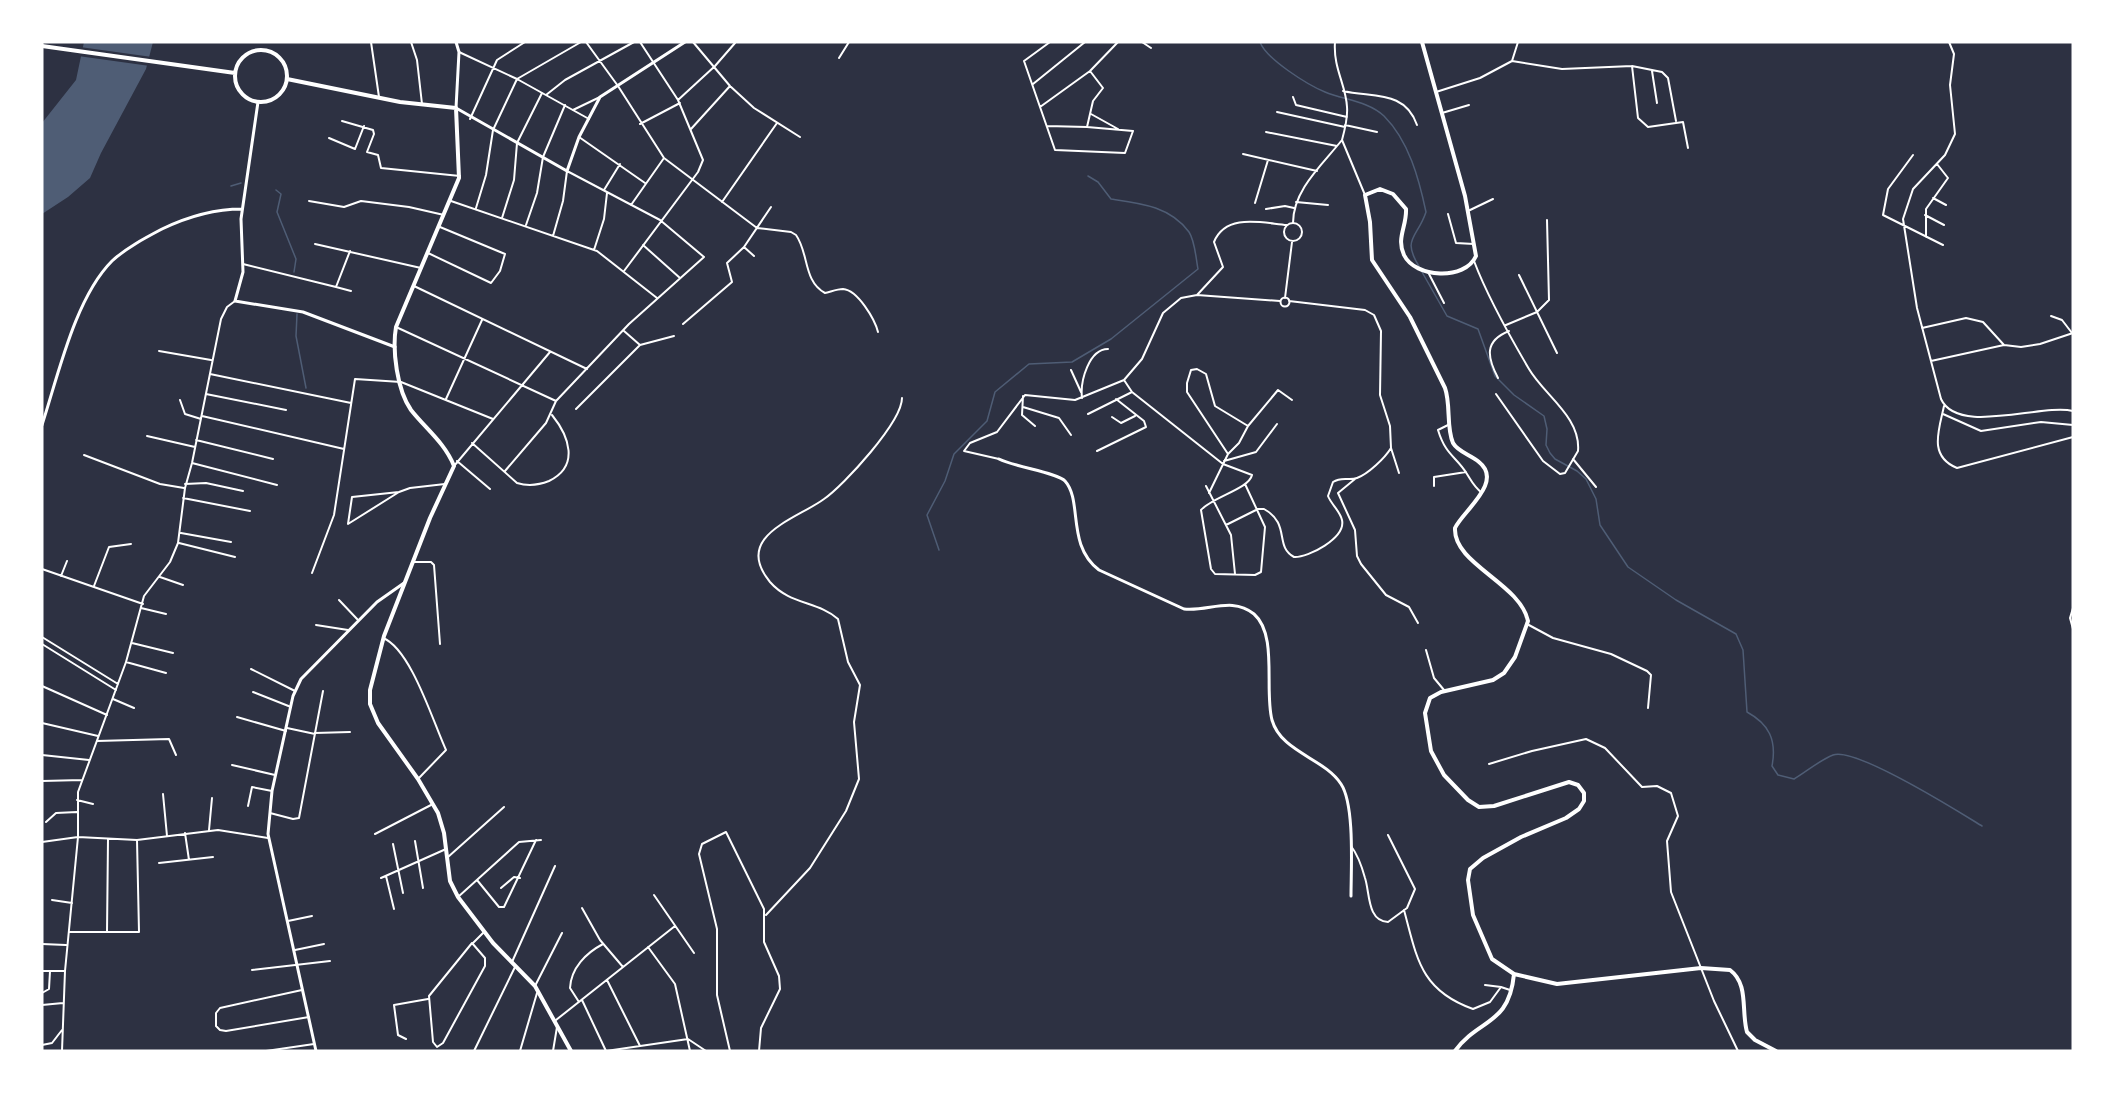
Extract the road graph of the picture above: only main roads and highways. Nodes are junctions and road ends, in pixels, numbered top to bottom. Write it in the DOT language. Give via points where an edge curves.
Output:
graph roads {
  1 [pos="267,42"];
  2 [pos="1422,42"];
  3 [pos="42,46"];
  4 [pos="266,50"];
  5 [pos="235,73"];
  6 [pos="287,79"];
  7 [pos="1515,974"];
  8 [pos="571,1051"];
  9 [pos="1455,1051"];
  10 [pos="1776,1051"];
  1 -- 4 [label="main road"];
  2 -- 7 [label="main road" via="1468,211 1474,261 1456,270 1424,271 1408,263 1400,236 1406,215 1403,204 1380,189 1365,195 1372,260 1418,330 1449,399 1452,441 1483,466 1486,482 1482,493 1458,522 1456,538 1466,553 1520,601 1527,624 1515,657 1504,673 1493,680 1430,698 1426,705 1431,751 1444,776 1473,804 1485,808 1569,782 1584,793 1584,801 1574,814 1534,830 1470,869 1468,886 1480,936 1492,959"];
  3 -- 5 [label="main road"];
  4 -- 5 [label="main road" via="246,54"];
  4 -- 6 [label="main road" via="281,58"];
  5 -- 6 [label="main road" via="240,92 258,102 278,95"];
  6 -- 8 [label="main road" via="456,108 460,176 396,327 395,347 411,409 445,448 454,466 383,638 370,690 371,709 433,804 442,826 450,880 458,897 483,932 537,988"];
  7 -- 9 [label="main road" via="1513,991 1502,1011"];
  7 -- 10 [label="main road" via="1557,984 1724,968 1733,972 1743,991 1747,1032"];
}
